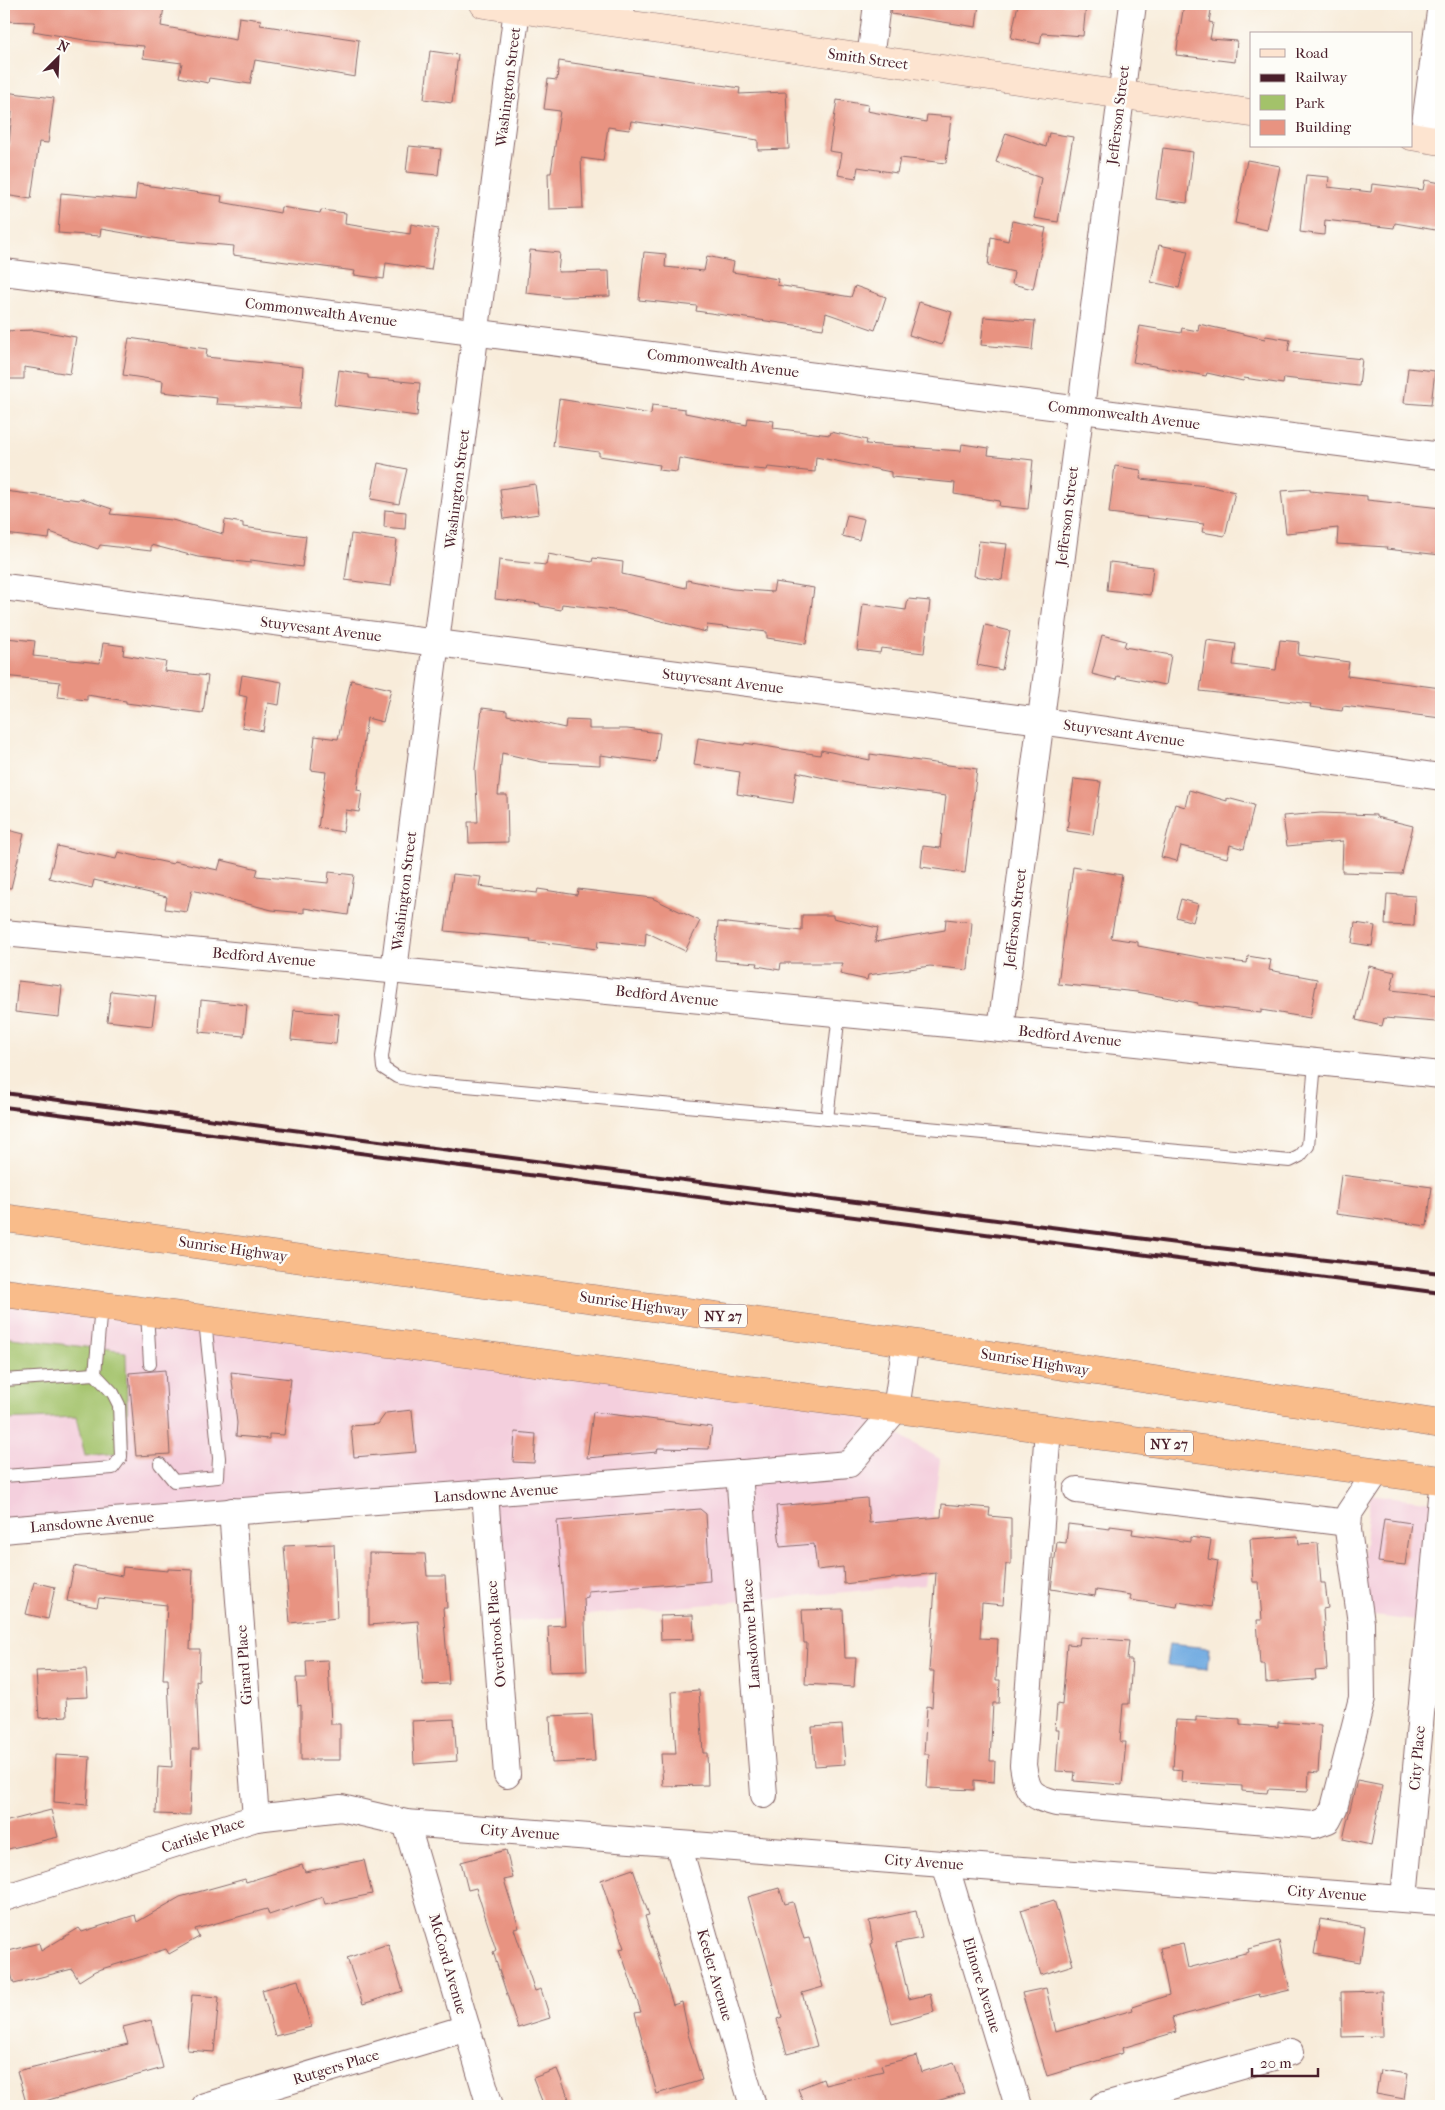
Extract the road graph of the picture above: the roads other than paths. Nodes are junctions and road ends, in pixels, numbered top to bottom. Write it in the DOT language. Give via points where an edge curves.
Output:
graph roads {
  1 [pos="484,4"];
  2 [pos="877,4"];
  3 [pos="1133,4"];
  4 [pos="1441,4"];
  5 [pos="517,9"];
  6 [pos="621,13"];
  7 [pos="870,59"];
  8 [pos="1121,94"];
  9 [pos="1250,113"];
  10 [pos="1425,138"];
  11 [pos="4,272"];
  12 [pos="477,332"];
  13 [pos="1081,409"];
  14 [pos="1441,456"];
  15 [pos="4,588"];
  16 [pos="436,644"];
  17 [pos="1040,721"];
  18 [pos="1441,777"];
  19 [pos="4,933"];
  20 [pos="394,970"];
  21 [pos="839,1013"];
  22 [pos="1001,1029"];
  23 [pos="1322,1062"];
  24 [pos="1441,1075"];
  25 [pos="827,1119"];
  26 [pos="4,1218"];
  27 [pos="4,1294"];
  28 [pos="101,1306"];
  29 [pos="147,1312"];
  30 [pos="205,1320"];
  31 [pos="906,1342"];
  32 [pos="150,1364"];
  33 [pos="95,1374"];
  34 [pos="4,1380"];
  35 [pos="896,1409"];
  36 [pos="1441,1414"];
  37 [pos="1407,1419"];
  38 [pos="1441,1424"];
  39 [pos="1048,1429"];
  40 [pos="160,1464"];
  41 [pos="1377,1471"];
  42 [pos="739,1474"];
  43 [pos="4,1476"];
  44 [pos="1441,1480"];
  45 [pos="1077,1490"];
  46 [pos="485,1494"];
  47 [pos="1441,1497"];
  48 [pos="232,1511"];
  49 [pos="1348,1523"];
  50 [pos="4,1530"];
  51 [pos="507,1775"];
  52 [pos="764,1795"];
  53 [pos="256,1818"];
  54 [pos="406,1823"];
  55 [pos="678,1844"];
  56 [pos="945,1864"];
  57 [pos="4,1898"];
  58 [pos="1404,1898"];
  59 [pos="1441,1902"];
  60 [pos="467,2028"];
  61 [pos="1291,2052"];
  62 [pos="205,2106"];
  63 [pos="490,2106"];
  64 [pos="753,2106"];
  65 [pos="1018,2106"];
  66 [pos="1102,2106"];
  1 -- 5 [label="street, Smith Street"];
  2 -- 7 [label="street"];
  3 -- 8 [label="street, Jefferson Street"];
  4 -- 10 [label="street"];
  5 -- 6 [label="street, Smith Street"];
  5 -- 12 [label="street, Washington Street"];
  6 -- 7 [label="street, Smith Street"];
  7 -- 8 [label="street, Smith Street"];
  8 -- 9 [label="street, Smith Street"];
  8 -- 13 [label="street, Jefferson Street"];
  11 -- 12 [label="street, Commonwealth Avenue"];
  12 -- 13 [label="street, Commonwealth Avenue"];
  12 -- 16 [label="street, Washington Street"];
  13 -- 14 [label="street, Commonwealth Avenue"];
  13 -- 17 [label="street, Jefferson Street"];
  15 -- 16 [label="street, Stuyvesant Avenue"];
  16 -- 17 [label="street, Stuyvesant Avenue"];
  16 -- 20 [label="street, Washington Street"];
  17 -- 18 [label="street, Stuyvesant Avenue"];
  17 -- 22 [label="street, Jefferson Street"];
  19 -- 20 [label="street, Bedford Avenue"];
  20 -- 21 [label="street, Bedford Avenue"];
  20 -- 25 [label="lane" via="382,1057 384,1068 397,1077 432,1083"];
  21 -- 22 [label="street, Bedford Avenue"];
  21 -- 25 [label="lane"];
  22 -- 23 [label="street, Bedford Avenue"];
  23 -- 24 [label="street, Bedford Avenue"];
  23 -- 25 [label="lane" via="1308,1146 1290,1162"];
  26 -- 31 [label="highway, Sunrise Highway / NY 27"];
  27 -- 28 [label="highway, NY 27"];
  28 -- 29 [label="highway, NY 27"];
  28 -- 33 [label="lane"];
  29 -- 30 [label="highway, NY 27"];
  29 -- 32 [label="lane"];
  30 -- 35 [label="highway, NY 27"];
  30 -- 40 [label="lane" via="219,1458 218,1477 174,1481"];
  31 -- 35 [label="street"];
  31 -- 37 [label="highway, Sunrise Highway / NY 27"];
  33 -- 34 [label="lane"];
  33 -- 43 [label="lane" via="113,1393 119,1405 121,1457 113,1468"];
  35 -- 39 [label="highway, NY 27"];
  35 -- 42 [label="street, Lansdowne Avenue" via="849,1464"];
  36 -- 37 [label="lane"];
  37 -- 38 [label="highway, Sunrise Highway / NY 27"];
  39 -- 41 [label="highway, NY 27"];
  39 -- 49 [label="street" via="1023,1765 1026,1785 1038,1798 1056,1803 1314,1825 1328,1820 1334,1808 1362,1698 1361,1623"];
  41 -- 44 [label="highway, NY 27"];
  41 -- 49 [label="street" via="1349,1513"];
  42 -- 46 [label="street, Lansdowne Avenue"];
  42 -- 52 [label="street, Lansdowne Place"];
  45 -- 49 [label="street"];
  46 -- 48 [label="street, Lansdowne Avenue"];
  46 -- 51 [label="street, Overbrook Place"];
  47 -- 58 [label="street, City Place"];
  48 -- 50 [label="street, Lansdowne Avenue"];
  48 -- 53 [label="street, Girard Place"];
  53 -- 54 [label="street, Carlisle Place" via="341,1808"];
  53 -- 57 [label="street, Carlisle Place"];
  54 -- 55 [label="street, City Avenue"];
  54 -- 60 [label="street, McCord Avenue"];
  55 -- 56 [label="street, City Avenue"];
  55 -- 64 [label="street, Keeler Avenue"];
  56 -- 58 [label="street, City Avenue"];
  56 -- 65 [label="street, Elinore Avenue"];
  58 -- 59 [label="street, City Avenue"];
  60 -- 62 [label="street, Rutgers Place"];
  60 -- 63 [label="street, McCord Avenue"];
  61 -- 66 [label="street"];
}
